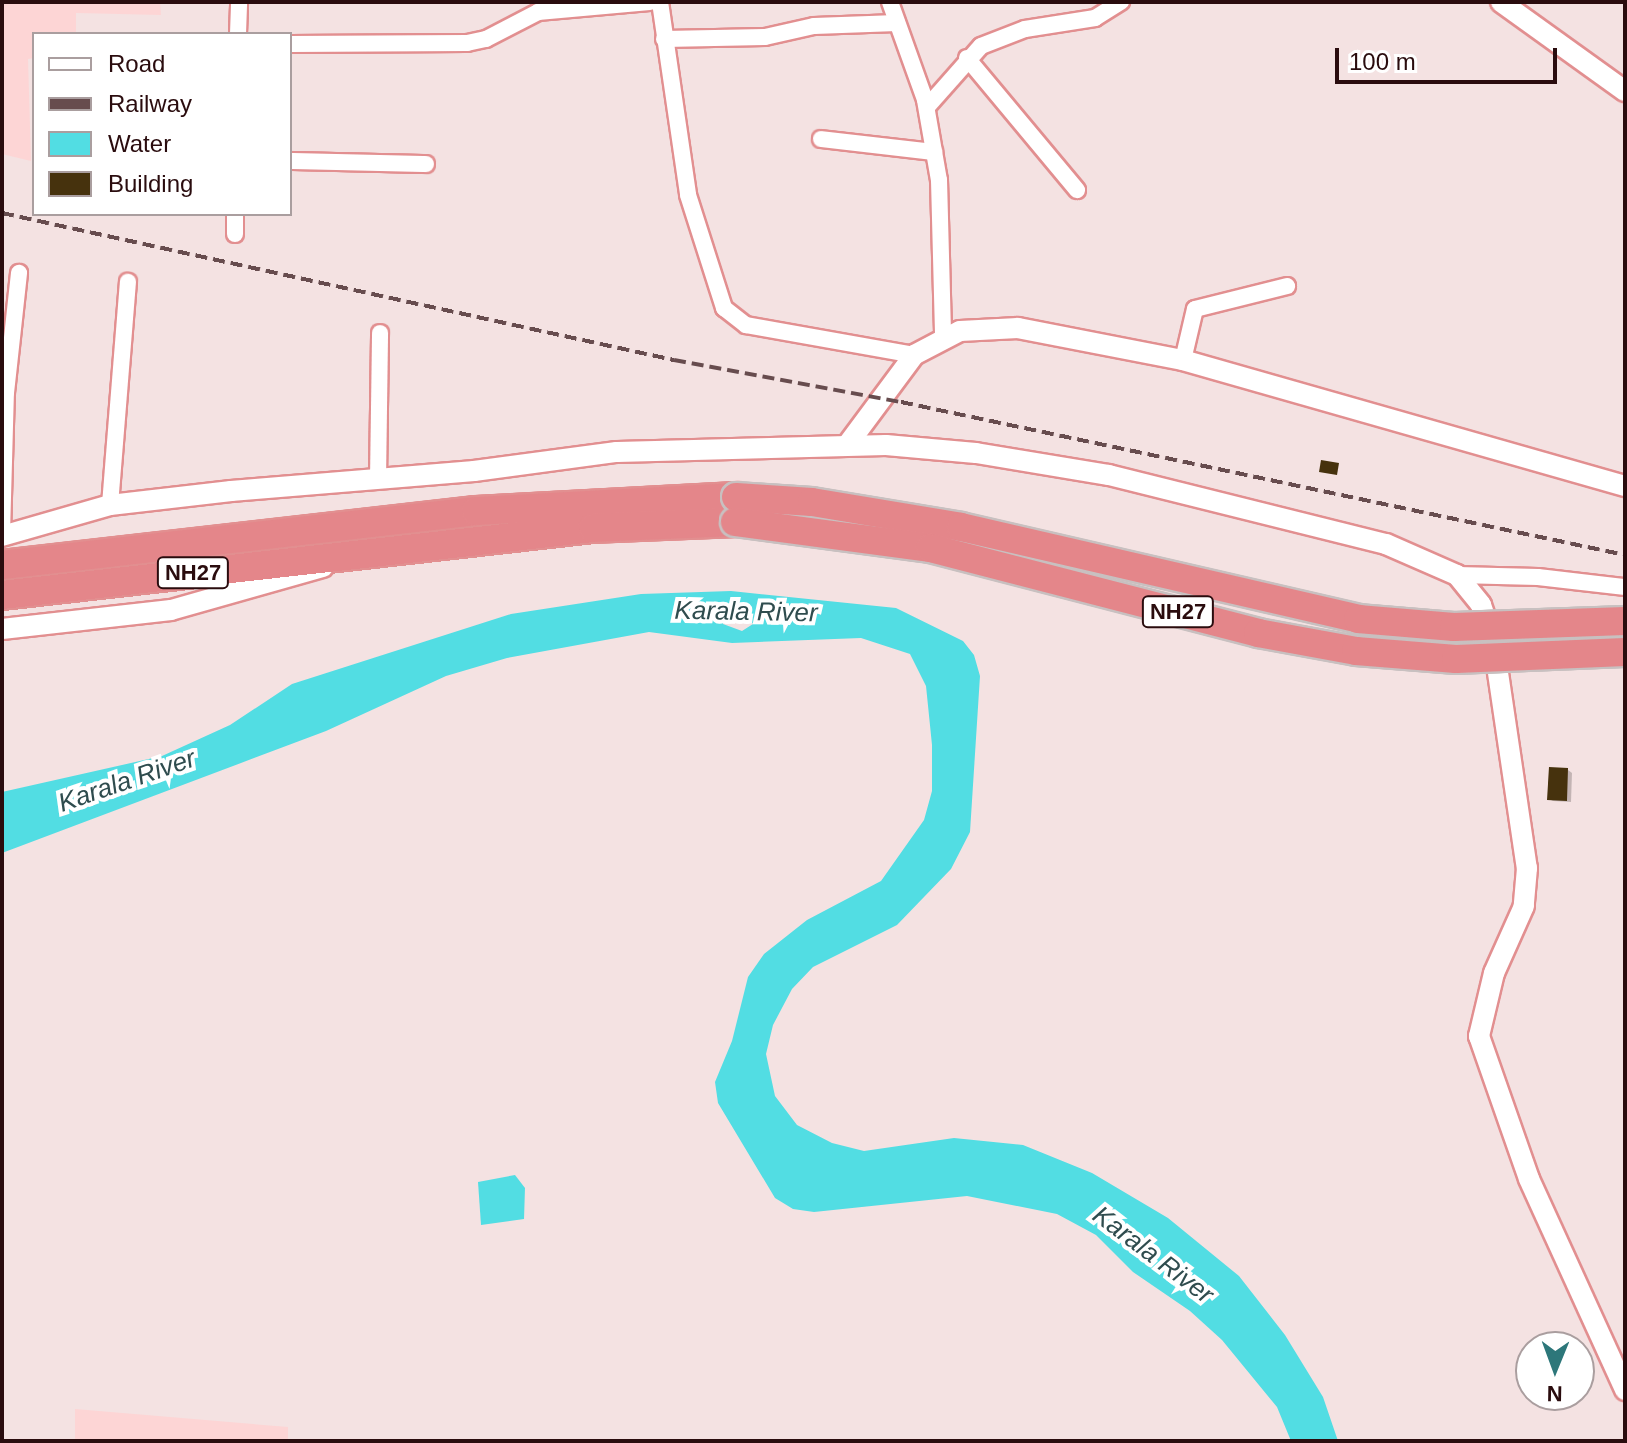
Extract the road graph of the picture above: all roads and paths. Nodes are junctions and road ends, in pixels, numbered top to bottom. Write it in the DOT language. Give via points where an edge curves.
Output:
graph roads {
  1 [pos="239,2"];
  2 [pos="650,2"];
  3 [pos="660,2"];
  4 [pos="890,2"];
  5 [pos="1121,2"];
  6 [pos="1501,2"];
  7 [pos="897,23"];
  8 [pos="238,32"];
  9 [pos="664,39"];
  10 [pos="292,44"];
  11 [pos="967,58"];
  12 [pos="1625,91"];
  13 [pos="927,107"];
  14 [pos="821,139"];
  15 [pos="934,152"];
  16 [pos="292,161"];
  17 [pos="426,164"];
  18 [pos="1077,190"];
  19 [pos="235,216"];
  20 [pos="235,234"];
  21 [pos="19,273"];
  22 [pos="128,282"];
  23 [pos="1287,286"];
  24 [pos="380,333"];
  25 [pos="943,337"];
  26 [pos="914,355"];
  27 [pos="1183,360"];
  28 [pos="4,402"];
  29 [pos="848,444"];
  30 [pos="378,480"];
  31 [pos="1625,486"];
  32 [pos="110,505"];
  33 [pos="735,509"];
  34 [pos="2,534"];
  35 [pos="356,554"];
  36 [pos="2,565"];
  37 [pos="1457,575"];
  38 [pos="1625,587"];
  39 [pos="2,595"];
  40 [pos="1625,621"];
  41 [pos="2,629"];
  42 [pos="1625,652"];
  43 [pos="1625,1390"];
  1 -- 8 [label="street"];
  2 -- 10 [label="street" via="538,12 467,43"];
  3 -- 9 [label="street"];
  4 -- 7 [label="street"];
  5 -- 11 [label="street" via="1095,18 1001,36"];
  6 -- 12 [label="street"];
  7 -- 9 [label="street" via="814,26 765,37"];
  7 -- 13 [label="street"];
  9 -- 26 [label="street" via="688,195 724,308 746,325"];
  11 -- 13 [label="street"];
  11 -- 18 [label="street"];
  13 -- 15 [label="street"];
  14 -- 15 [label="street"];
  15 -- 25 [label="street"];
  16 -- 17 [label="street"];
  19 -- 20 [label="street"];
  21 -- 28 [label="street"];
  22 -- 32 [label="street"];
  23 -- 27 [label="street" via="1195,309"];
  24 -- 30 [label="street"];
  25 -- 26 [label="street"];
  25 -- 27 [label="street" via="1018,328"];
  26 -- 29 [label="street"];
  27 -- 31 [label="street"];
  28 -- 34 [label="street"];
  29 -- 30 [label="street" via="617,452"];
  29 -- 37 [label="street" via="976,453 1109,475 1386,544"];
  30 -- 32 [label="street"];
  32 -- 34 [label="street"];
  33 -- 35 [label="highway, NH27"];
  33 -- 36 [label="highway, NH27" via="476,511"];
  33 -- 40 [label="highway, NH27, bridge" via="812,502 961,527 1358,619 1454,627"];
  33 -- 42 [label="highway, NH27, bridge" via="930,548 1258,633 1356,651 1456,659"];
  35 -- 39 [label="highway, NH27"];
  35 -- 41 [label="street" via="311,572 171,610"];
  37 -- 38 [label="street"];
  37 -- 43 [label="street" via="1481,605 1493,639 1527,868 1524,906 1494,973 1479,1036 1529,1179"];
}
